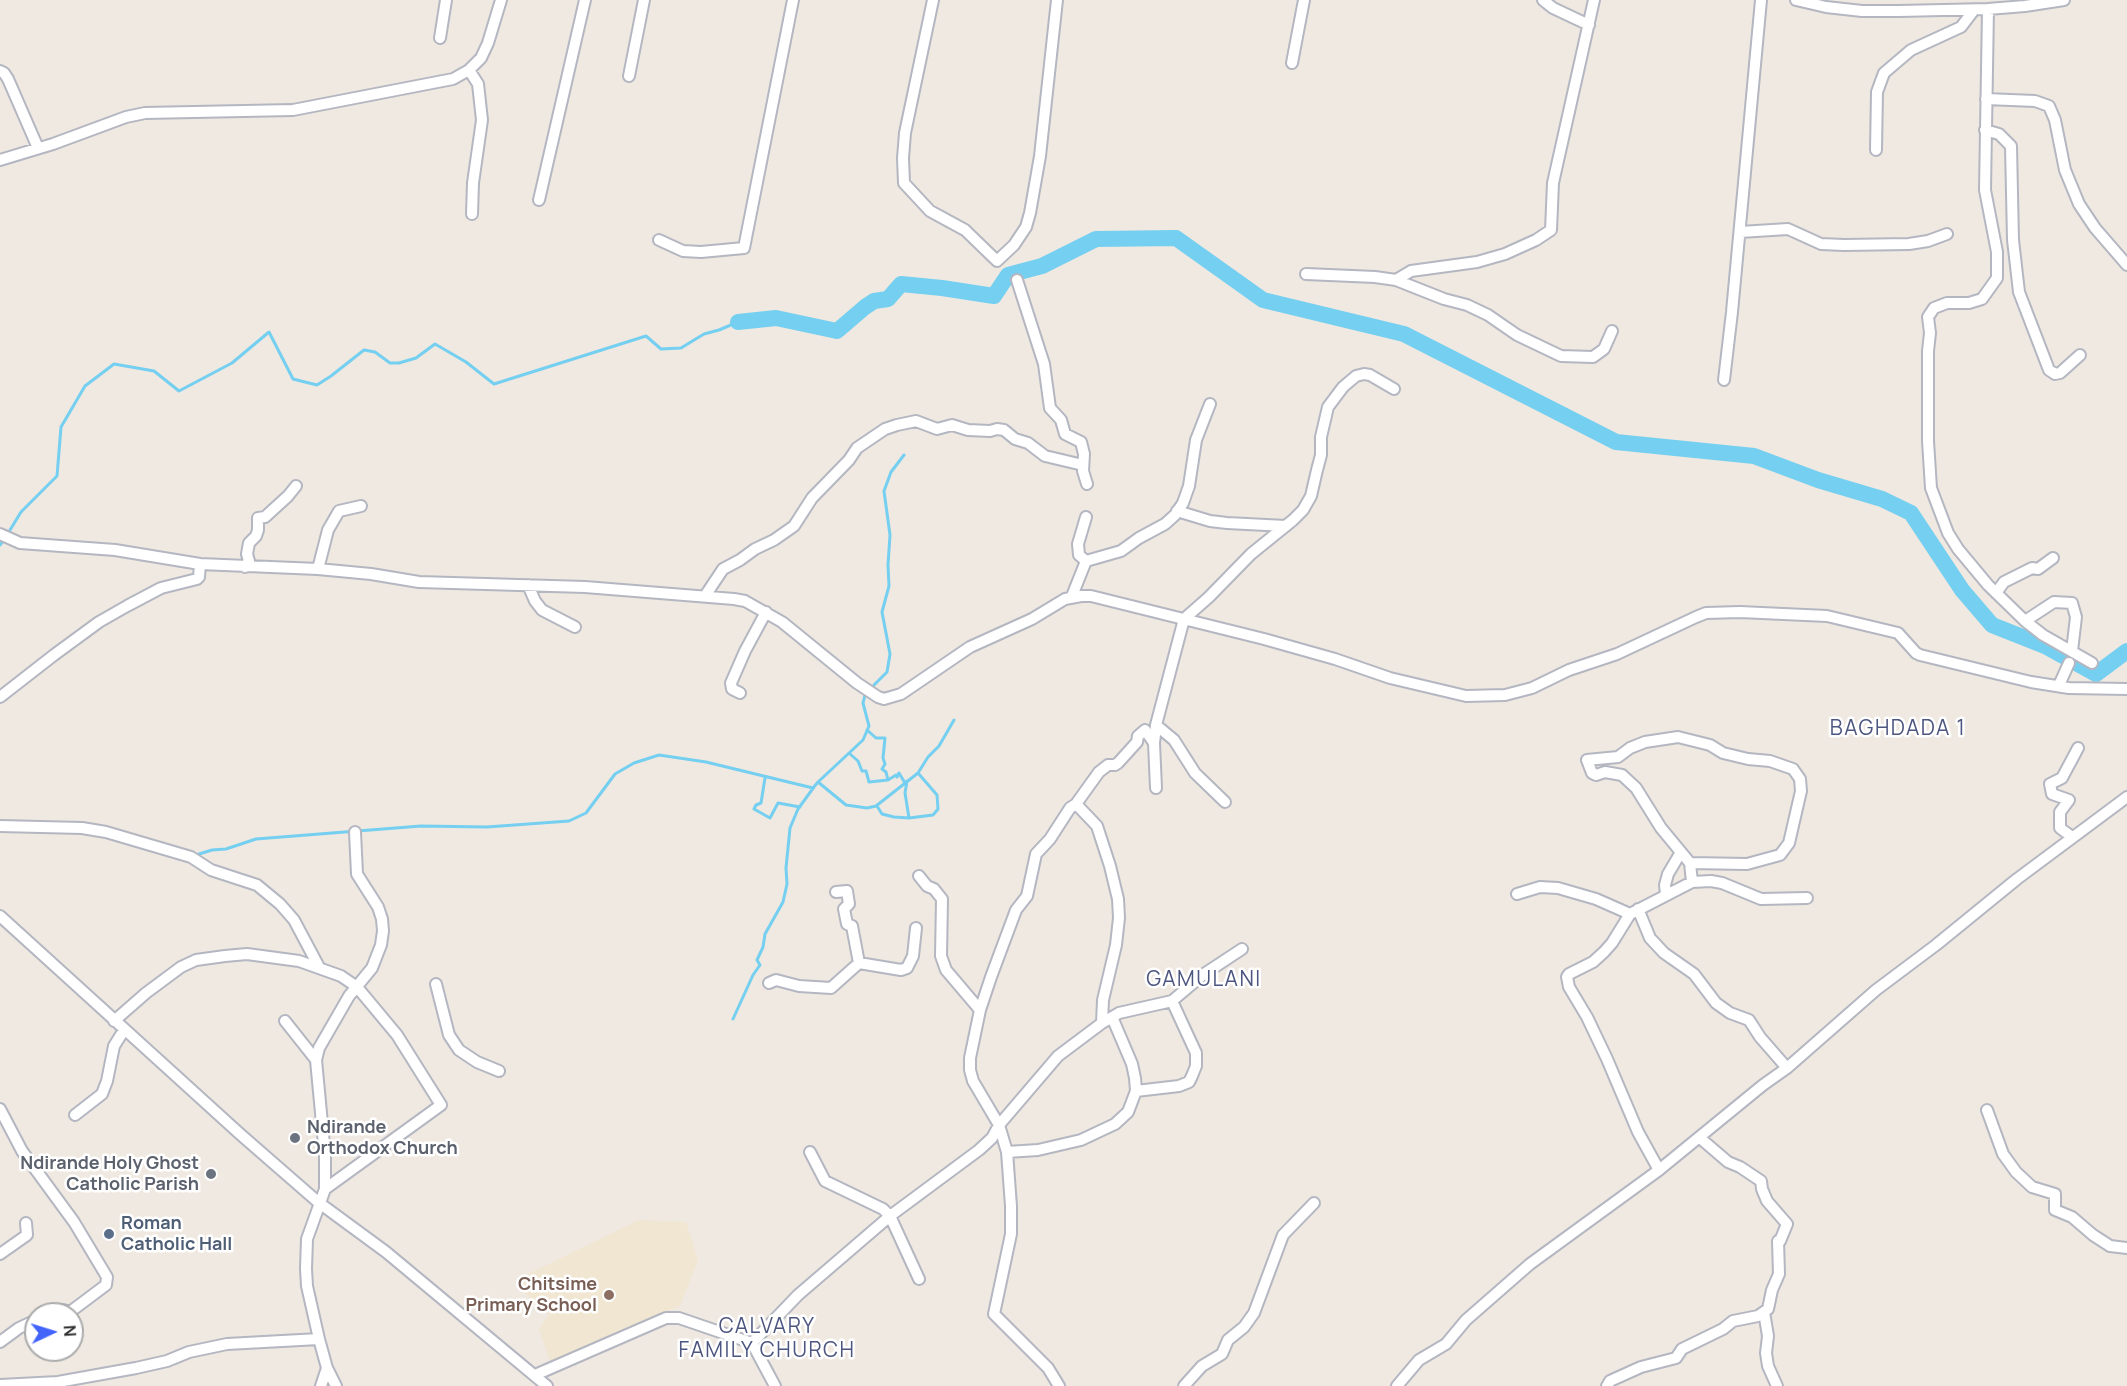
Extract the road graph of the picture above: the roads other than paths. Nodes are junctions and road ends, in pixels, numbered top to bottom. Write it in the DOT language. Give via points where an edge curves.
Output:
graph roads {
  1 [pos="446,0"];
  2 [pos="501,0"];
  3 [pos="585,0"];
  4 [pos="644,0"];
  5 [pos="793,0"];
  6 [pos="933,0"];
  7 [pos="1057,0"];
  8 [pos="1304,0"];
  9 [pos="1543,0"];
  10 [pos="1594,0"];
  11 [pos="1761,0"];
  12 [pos="1796,0"];
  13 [pos="2064,0"];
  14 [pos="1899,6"];
  15 [pos="1988,9"];
  16 [pos="1974,10"];
  17 [pos="1589,25"];
  18 [pos="440,38"];
  19 [pos="1292,63"];
  20 [pos="469,70"];
  21 [pos="0,71"];
  22 [pos="629,76"];
  23 [pos="1986,99"];
  24 [pos="1985,130"];
  25 [pos="38,148"];
  26 [pos="1876,150"];
  27 [pos="0,160"];
  28 [pos="539,200"];
  29 [pos="472,214"];
  30 [pos="1740,232"];
  31 [pos="1947,234"];
  32 [pos="659,240"];
  33 [pos="2127,265"];
  34 [pos="1306,274"];
  35 [pos="1017,280"];
  36 [pos="1396,280"];
  37 [pos="1612,331"];
  38 [pos="2080,356"];
  39 [pos="1724,380"];
  40 [pos="1395,389"];
  41 [pos="1210,404"];
  42 [pos="1083,465"];
  43 [pos="1087,484"];
  44 [pos="296,486"];
  45 [pos="361,506"];
  46 [pos="1177,512"];
  47 [pos="1086,517"];
  48 [pos="1286,526"];
  49 [pos="0,534"];
  50 [pos="2053,558"];
  51 [pos="1086,561"];
  52 [pos="200,564"];
  53 [pos="244,567"];
  54 [pos="318,569"];
  55 [pos="528,585"];
  56 [pos="1996,593"];
  57 [pos="705,596"];
  58 [pos="1072,596"];
  59 [pos="766,612"];
  60 [pos="1184,619"];
  61 [pos="2025,621"];
  62 [pos="575,627"];
  63 [pos="2070,657"];
  64 [pos="2092,663"];
  65 [pos="2061,687"];
  66 [pos="2127,688"];
  67 [pos="740,693"];
  68 [pos="0,698"];
  69 [pos="1156,725"];
  70 [pos="1154,743"];
  71 [pos="2078,748"];
  72 [pos="1156,788"];
  73 [pos="2127,797"];
  74 [pos="1225,802"];
  75 [pos="1077,804"];
  76 [pos="0,826"];
  77 [pos="355,832"];
  78 [pos="2072,837"];
  79 [pos="1681,852"];
  80 [pos="1690,863"];
  81 [pos="919,876"];
  82 [pos="1692,882"];
  83 [pos="836,892"];
  84 [pos="1517,894"];
  85 [pos="1666,894"];
  86 [pos="1807,898"];
  87 [pos="1634,912"];
  88 [pos="0,916"];
  89 [pos="916,928"];
  90 [pos="1242,950"];
  91 [pos="859,963"];
  92 [pos="319,967"];
  93 [pos="436,984"];
  94 [pos="769,984"];
  95 [pos="357,987"];
  96 [pos="1172,1001"];
  97 [pos="980,1010"];
  98 [pos="285,1020"];
  99 [pos="1107,1020"];
  100 [pos="114,1021"];
  101 [pos="124,1030"];
  102 [pos="316,1060"];
  103 [pos="1787,1068"];
  104 [pos="499,1071"];
  105 [pos="1136,1091"];
  106 [pos="0,1109"];
  107 [pos="1987,1110"];
  108 [pos="75,1115"];
  109 [pos="999,1125"];
  110 [pos="1700,1138"];
  111 [pos="810,1152"];
  112 [pos="1006,1152"];
  113 [pos="1659,1170"];
  114 [pos="325,1189"];
  115 [pos="318,1203"];
  116 [pos="1314,1203"];
  117 [pos="890,1216"];
  118 [pos="26,1223"];
  119 [pos="2127,1248"];
  120 [pos="0,1254"];
  121 [pos="919,1279"];
  122 [pos="83,1302"];
  123 [pos="1764,1312"];
  124 [pos="24,1326"];
  125 [pos="319,1339"];
  126 [pos="0,1342"];
  127 [pos="753,1343"];
  128 [pos="327,1368"];
  129 [pos="535,1375"];
  130 [pos="68,1383"];
  131 [pos="0,1385"];
  132 [pos="321,1386"];
  133 [pos="336,1386"];
  134 [pos="547,1386"];
  135 [pos="775,1386"];
  136 [pos="1059,1386"];
  137 [pos="1184,1386"];
  138 [pos="1397,1386"];
  139 [pos="1607,1386"];
  140 [pos="1777,1386"];
  1 -- 18 [label="street"];
  2 -- 20 [label="street" via="489,43"];
  3 -- 28 [label="street"];
  4 -- 22 [label="street"];
  5 -- 32 [label="street" via="744,248 683,251"];
  6 -- 7 [label="street" via="905,133 904,185 930,211 965,230 997,261 1014,245 1030,213 1040,159"];
  8 -- 19 [label="street"];
  9 -- 17 [label="street"];
  10 -- 17 [label="street"];
  11 -- 30 [label="street"];
  12 -- 14 [label="street" via="1838,9"];
  13 -- 15 [label="street"];
  14 -- 16 [label="street"];
  15 -- 16 [label="street"];
  15 -- 23 [label="street"];
  16 -- 26 [label="street" via="1961,27 1911,50 1884,73 1877,92"];
  17 -- 36 [label="street" via="1553,183 1551,230 1505,254 1411,271"];
  20 -- 25 [label="street" via="429,85 293,110 145,113"];
  20 -- 29 [label="street" via="478,84 482,120 472,183"];
  21 -- 25 [label="street" via="8,79"];
  23 -- 24 [label="street"];
  23 -- 33 [label="street" via="2035,101 2049,106 2065,170 2079,204"];
  24 -- 38 [label="street" via="1999,134 2011,146 2013,240 2019,292 2049,370 2061,373"];
  24 -- 56 [label="street" via="1985,190 1997,252 1997,278 1982,299 1947,303 1934,308 1928,317 1928,441 1931,488 1948,533"];
  25 -- 27 [label="street"];
  30 -- 31 [label="street" via="1788,229 1821,244 1845,245 1909,244"];
  30 -- 39 [label="street"];
  34 -- 36 [label="street"];
  35 -- 42 [label="street" via="1044,364 1050,408 1061,420 1065,434 1081,442"];
  36 -- 37 [label="street" via="1467,305 1561,356 1593,357 1604,349"];
  40 -- 48 [label="street" via="1364,374 1343,387 1328,407 1311,496"];
  41 -- 46 [label="street" via="1196,440 1189,486"];
  42 -- 43 [label="street"];
  42 -- 57 [label="street" via="1045,456 1004,430 968,430 952,425 937,429 916,421 885,429 857,448 812,498 794,526 723,569"];
  44 -- 53 [label="street" via="265,517 258,518 256,536 249,543 249,561"];
  45 -- 54 [label="street" via="339,511 328,530"];
  46 -- 48 [label="street" via="1227,523"];
  46 -- 51 [label="street" via="1121,551"];
  47 -- 51 [label="street" via="1078,544 1079,555"];
  48 -- 60 [label="street"];
  49 -- 52 [label="street" via="20,543 115,550"];
  50 -- 56 [label="street" via="2038,569 2032,568 2004,582"];
  51 -- 58 [label="street"];
  52 -- 53 [label="street"];
  52 -- 68 [label="street" via="197,579 161,588 99,622"];
  53 -- 54 [label="street"];
  54 -- 55 [label="street" via="419,582"];
  55 -- 57 [label="street"];
  55 -- 62 [label="street" via="542,610"];
  56 -- 61 [label="street"];
  57 -- 59 [label="street" via="746,601"];
  58 -- 59 [label="street" via="970,647 901,694 884,699 857,683"];
  58 -- 60 [label="street" via="1091,596"];
  59 -- 67 [label="street" via="730,683"];
  60 -- 65 [label="street" via="1466,696 1504,695 1532,688 1706,613 1740,612 1827,616 1892,631 1903,637 1916,653"];
  60 -- 69 [label="street"];
  61 -- 63 [label="street"];
  61 -- 63 [label="street" via="2054,602 2072,603 2076,617"];
  63 -- 64 [label="street"];
  63 -- 65 [label="street"];
  65 -- 66 [label="street"];
  69 -- 70 [label="street"];
  69 -- 74 [label="street" via="1174,740 1195,773"];
  70 -- 72 [label="street"];
  70 -- 75 [label="street" via="1145,730 1118,763 1099,772"];
  71 -- 78 [label="street" via="2062,778 2050,784 2052,794 2069,800 2060,812 2060,828"];
  73 -- 78 [label="street"];
  75 -- 97 [label="street" via="1036,854 1027,896 1016,909"];
  75 -- 99 [label="street" via="1096,826 1118,899 1116,945 1103,1000"];
  76 -- 92 [label="street" via="106,832 191,857 211,870 257,885 294,920"];
  77 -- 95 [label="street" via="357,874 378,907 383,931 372,968"];
  78 -- 103 [label="street" via="1876,990"];
  79 -- 80 [label="street"];
  79 -- 80 [label="street" via="1660,828 1636,788 1622,775 1592,773 1587,760 1618,757 1645,742 1684,738 1723,753 1781,764 1796,772 1801,791 1789,843 1780,855 1747,864"];
  79 -- 85 [label="street" via="1668,874"];
  80 -- 82 [label="street"];
  81 -- 97 [label="street" via="942,898 941,956 946,970"];
  82 -- 85 [label="street"];
  82 -- 86 [label="street" via="1722,883 1761,899"];
  83 -- 91 [label="street" via="847,891 849,904 844,909 852,926"];
  84 -- 87 [label="street" via="1540,887 1558,888"];
  85 -- 87 [label="street"];
  87 -- 103 [label="street" via="1664,953 1694,974 1716,1003 1749,1020"];
  87 -- 113 [label="street" via="1604,952 1567,978"];
  88 -- 100 [label="street"];
  89 -- 91 [label="street" via="913,956 907,968"];
  90 -- 96 [label="street"];
  91 -- 94 [label="street" via="831,988 799,987 776,980"];
  92 -- 95 [label="street"];
  92 -- 100 [label="street" via="247,954 196,960 159,983"];
  93 -- 104 [label="street" via="449,1035 459,1050"];
  95 -- 102 [label="street" via="318,1048"];
  95 -- 114 [label="street" via="397,1035 441,1105"];
  96 -- 99 [label="street" via="1128,1009"];
  96 -- 105 [label="street" via="1196,1053 1192,1076 1179,1086"];
  97 -- 109 [label="street" via="970,1070"];
  98 -- 102 [label="street"];
  99 -- 105 [label="street" via="1132,1064"];
  99 -- 109 [label="street" via="1058,1056"];
  100 -- 101 [label="street"];
  101 -- 108 [label="street" via="114,1046 102,1094"];
  101 -- 115 [label="street"];
  102 -- 114 [label="street"];
  103 -- 110 [label="street"];
  105 -- 112 [label="street" via="1123,1119 1101,1132 1056,1147"];
  106 -- 122 [label="street" via="22,1151 69,1214 107,1277 106,1285"];
  107 -- 119 [label="street" via="2002,1154 2016,1172 2032,1187 2055,1194 2055,1210 2072,1217 2110,1246"];
  109 -- 112 [label="street"];
  109 -- 117 [label="street" via="979,1150"];
  110 -- 113 [label="street"];
  110 -- 123 [label="street" via="1728,1162 1761,1181 1767,1201 1787,1224 1778,1241 1779,1274"];
  111 -- 117 [label="street" via="825,1181"];
  112 -- 136 [label="street" via="1011,1234 994,1314 1048,1368"];
  113 -- 138 [label="street" via="1530,1264 1466,1320 1446,1344 1419,1360"];
  114 -- 115 [label="street"];
  115 -- 125 [label="street" via="307,1239 306,1269"];
  115 -- 129 [label="street" via="386,1252"];
  116 -- 137 [label="street" via="1283,1235 1254,1313 1228,1340 1222,1354 1202,1366"];
  117 -- 121 [label="street"];
  117 -- 127 [label="street" via="798,1295"];
  118 -- 120 [label="street" via="27,1235"];
  123 -- 139 [label="street" via="1733,1321 1682,1349 1676,1358 1641,1367"];
  123 -- 140 [label="street" via="1768,1366"];
  124 -- 126 [label="street"];
  125 -- 128 [label="street"];
  125 -- 130 [label="street" via="226,1344"];
  127 -- 129 [label="street" via="679,1318 666,1318"];
  127 -- 135 [label="street"];
  128 -- 132 [label="street"];
  128 -- 133 [label="street"];
  129 -- 134 [label="street"];
  130 -- 131 [label="street"];
}
